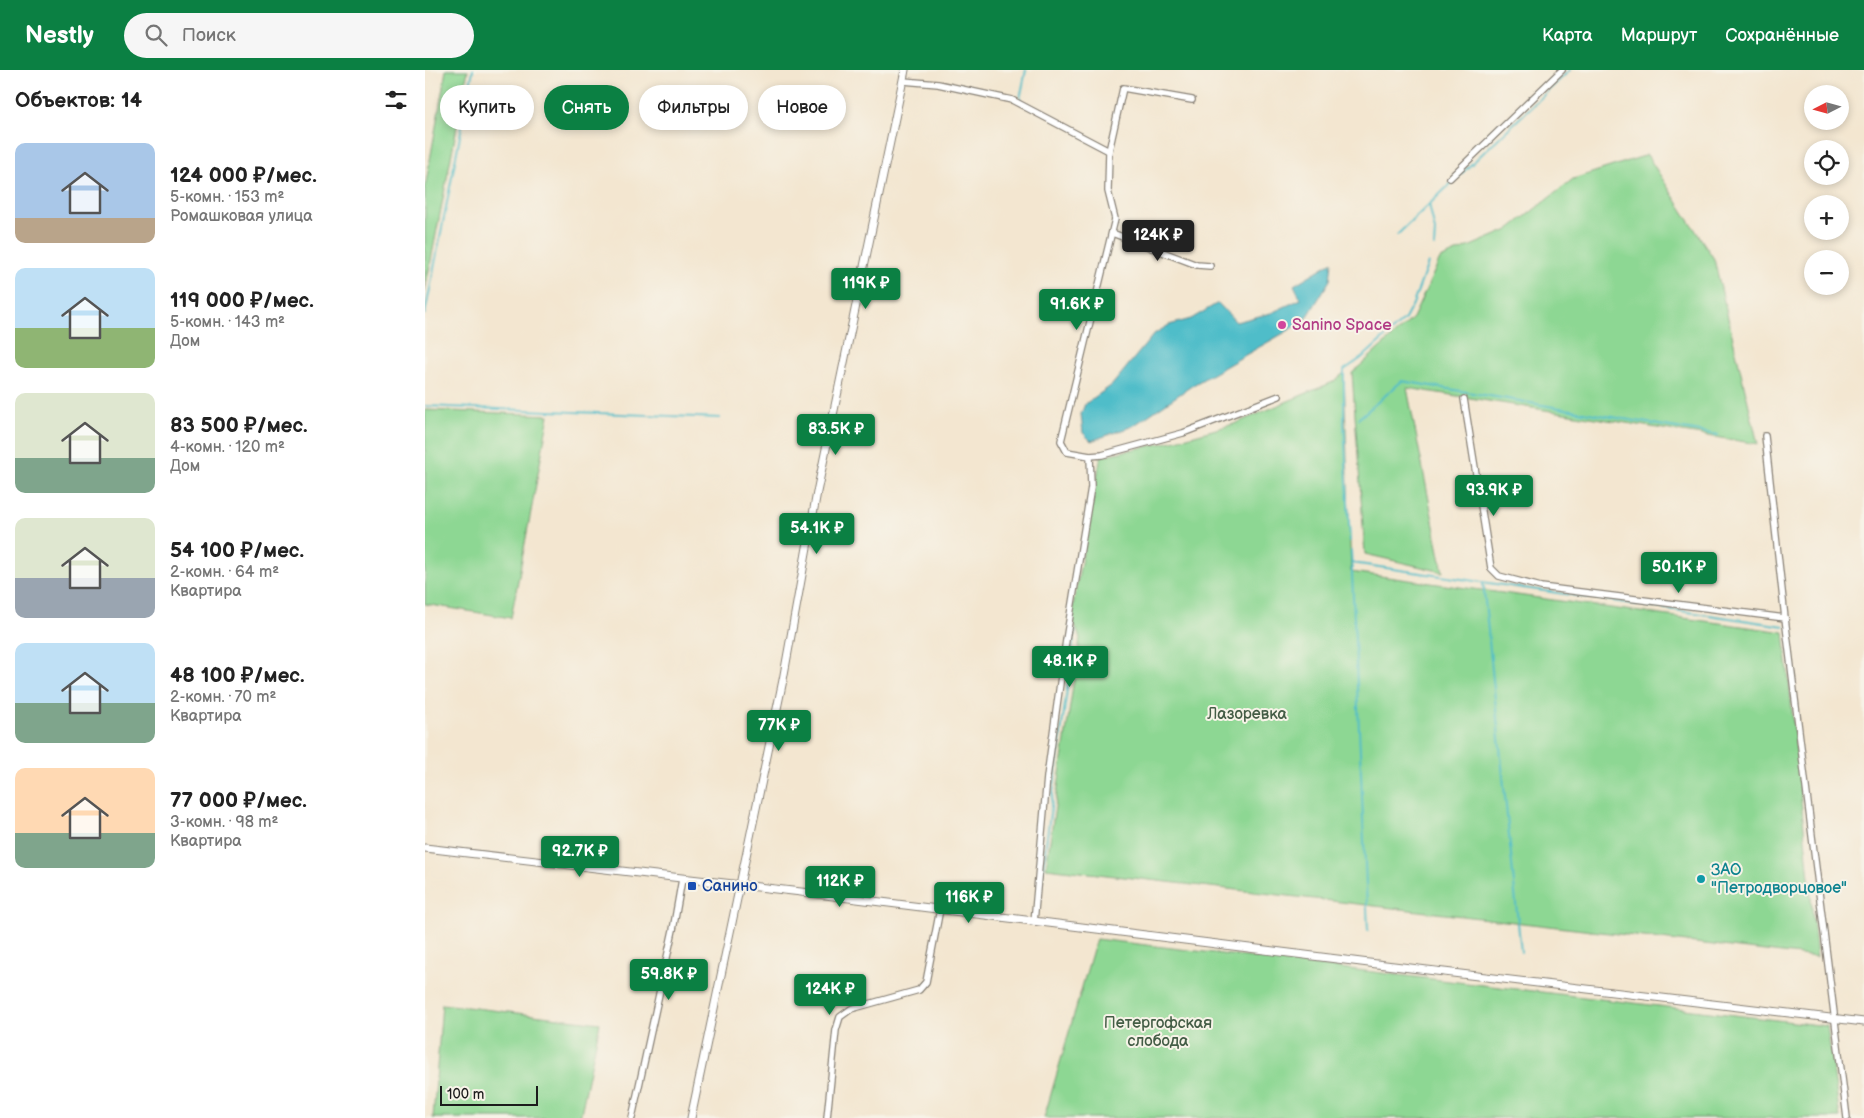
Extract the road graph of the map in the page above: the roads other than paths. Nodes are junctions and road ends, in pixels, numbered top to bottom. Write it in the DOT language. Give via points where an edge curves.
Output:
graph roads {
  1 [pos="905,70"];
  2 [pos="1562,70"];
  3 [pos="903,81"];
  4 [pos="1192,100"];
  5 [pos="1109,151"];
  6 [pos="1450,178"];
  7 [pos="1112,233"];
  8 [pos="1210,266"];
  9 [pos="1279,396"];
  10 [pos="1464,399"];
  11 [pos="1765,436"];
  12 [pos="1090,456"];
  13 [pos="1785,618"];
  14 [pos="425,848"];
  15 [pos="681,879"];
  16 [pos="739,886"];
  17 [pos="940,909"];
  18 [pos="1034,922"];
  19 [pos="1834,1019"];
  20 [pos="1864,1022"];
  21 [pos="632,1118"];
  22 [pos="691,1118"];
  23 [pos="827,1118"];
  24 [pos="1847,1118"];
  1 -- 3 [label="street"];
  2 -- 6 [label="street"];
  3 -- 5 [label="street" via="938,84 1012,100"];
  3 -- 16 [label="street"];
  4 -- 5 [label="street" via="1123,88"];
  5 -- 7 [label="street" via="1107,191 1115,219"];
  7 -- 8 [label="street" via="1197,266"];
  7 -- 12 [label="street" via="1061,441 1067,452"];
  9 -- 12 [label="street" via="1183,433"];
  10 -- 13 [label="street" via="1491,568 1499,576 1541,586"];
  11 -- 13 [label="street"];
  12 -- 18 [label="street" via="1091,486 1047,777"];
  13 -- 19 [label="street"];
  14 -- 15 [label="street"];
  15 -- 16 [label="street"];
  15 -- 21 [label="street"];
  16 -- 17 [label="street"];
  16 -- 22 [label="street"];
  17 -- 18 [label="street"];
  17 -- 23 [label="street" via="926,982 919,990 851,1009 841,1016 836,1030"];
  18 -- 19 [label="street"];
  19 -- 20 [label="street"];
  19 -- 24 [label="street"];
}
